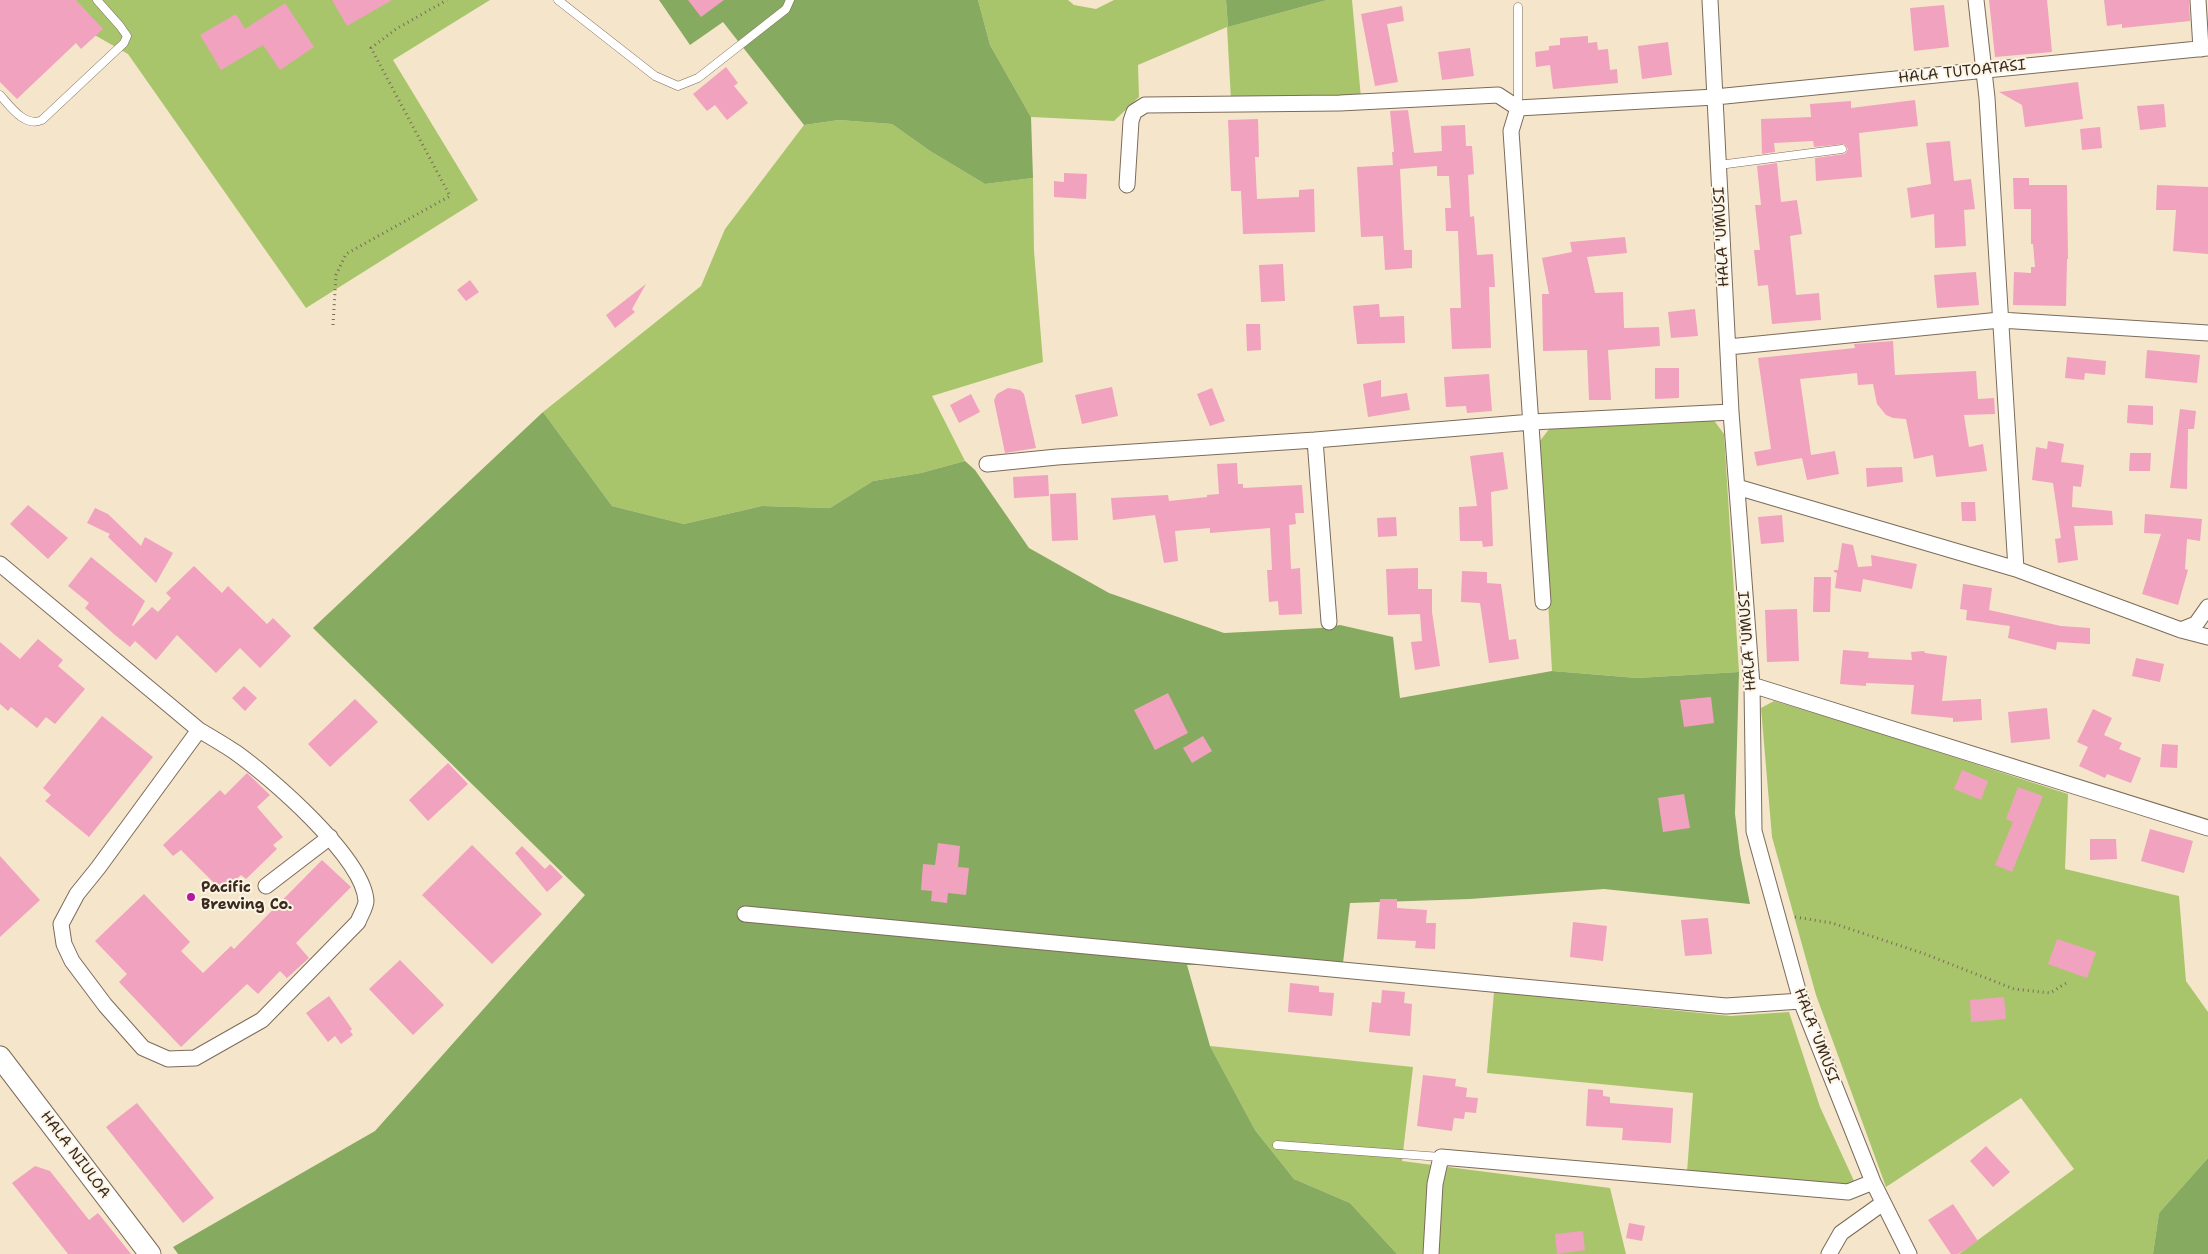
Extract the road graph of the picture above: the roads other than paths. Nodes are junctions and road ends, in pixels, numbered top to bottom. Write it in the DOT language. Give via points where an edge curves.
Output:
graph roads {
  1 [pos="96,0"];
  2 [pos="558,0"];
  3 [pos="790,0"];
  4 [pos="1710,0"];
  5 [pos="1976,0"];
  6 [pos="2198,0"];
  7 [pos="1518,7"];
  8 [pos="2205,49"];
  9 [pos="1984,69"];
  10 [pos="0,95"];
  11 [pos="1715,97"];
  12 [pos="1518,108"];
  13 [pos="1842,149"];
  14 [pos="1719,165"];
  15 [pos="1127,185"];
  16 [pos="2000,320"];
  17 [pos="2208,333"];
  18 [pos="1728,347"];
  19 [pos="1732,412"];
  20 [pos="1532,422"];
  21 [pos="1315,440"];
  22 [pos="987,464"];
  23 [pos="1737,487"];
  24 [pos="0,564"];
  25 [pos="2016,569"];
  26 [pos="1543,602"];
  27 [pos="2208,607"];
  28 [pos="1329,622"];
  29 [pos="2181,630"];
  30 [pos="2208,638"];
  31 [pos="1752,686"];
  32 [pos="199,730"];
  33 [pos="2208,828"];
  34 [pos="330,837"];
  35 [pos="266,886"];
  36 [pos="745,914"];
  37 [pos="1802,1001"];
  38 [pos="0,1057"];
  39 [pos="1277,1145"];
  40 [pos="1441,1157"];
  41 [pos="1873,1182"];
  42 [pos="1882,1204"];
  43 [pos="150,1254"];
  44 [pos="1430,1254"];
  45 [pos="1829,1254"];
  46 [pos="1908,1254"];
  1 -- 10 [label="lane" via="120,26 126,36 124,44 42,120 26,120"];
  2 -- 3 [label="lane" via="655,76 678,86 698,78 786,9"];
  4 -- 11 [label="street, HALA 'UMUSI"];
  5 -- 9 [label="street"];
  6 -- 8 [label="street"];
  7 -- 12 [label="lane"];
  8 -- 9 [label="street, HALA TUTOATASI"];
  9 -- 11 [label="street, HALA TUTOATASI"];
  9 -- 16 [label="street"];
  11 -- 12 [label="street, HALA TUTOATASI"];
  11 -- 14 [label="street, HALA 'UMUSI"];
  12 -- 15 [label="street" via="1498,94 1340,103 1145,105 1134,112 1131,121"];
  12 -- 20 [label="street" via="1511,131"];
  13 -- 14 [label="lane"];
  14 -- 18 [label="street, HALA 'UMUSI"];
  16 -- 17 [label="street"];
  16 -- 18 [label="street"];
  16 -- 25 [label="street"];
  18 -- 19 [label="street, HALA 'UMUSI"];
  19 -- 20 [label="street"];
  19 -- 23 [label="street, HALA 'UMUSI"];
  20 -- 21 [label="street"];
  20 -- 26 [label="street"];
  21 -- 22 [label="street"];
  21 -- 28 [label="street"];
  23 -- 25 [label="street"];
  23 -- 31 [label="street, HALA 'UMUSI"];
  24 -- 32 [label="street"];
  25 -- 29 [label="street"];
  27 -- 29 [label="street" via="2196,624"];
  29 -- 30 [label="street"];
  31 -- 33 [label="street"];
  31 -- 37 [label="street, HALA 'UMUSI" via="1754,831"];
  32 -- 34 [label="street" via="251,765"];
  32 -- 34 [label="street" via="77,894 62,924 64,944 72,961 143,1048 168,1059 195,1058 262,1020 358,922 366,902 362,881"];
  34 -- 35 [label="street"];
  36 -- 37 [label="street" via="1726,1006"];
  37 -- 41 [label="street, HALA 'UMUSI"];
  38 -- 43 [label="street, HALA NIULOA"];
  39 -- 40 [label="lane"];
  40 -- 41 [label="street" via="1848,1192"];
  40 -- 44 [label="street" via="1434,1184"];
  41 -- 42 [label="street, HALA 'UMUSI"];
  42 -- 45 [label="street" via="1841,1232"];
  42 -- 46 [label="street, HALA 'UMUSI"];
}
